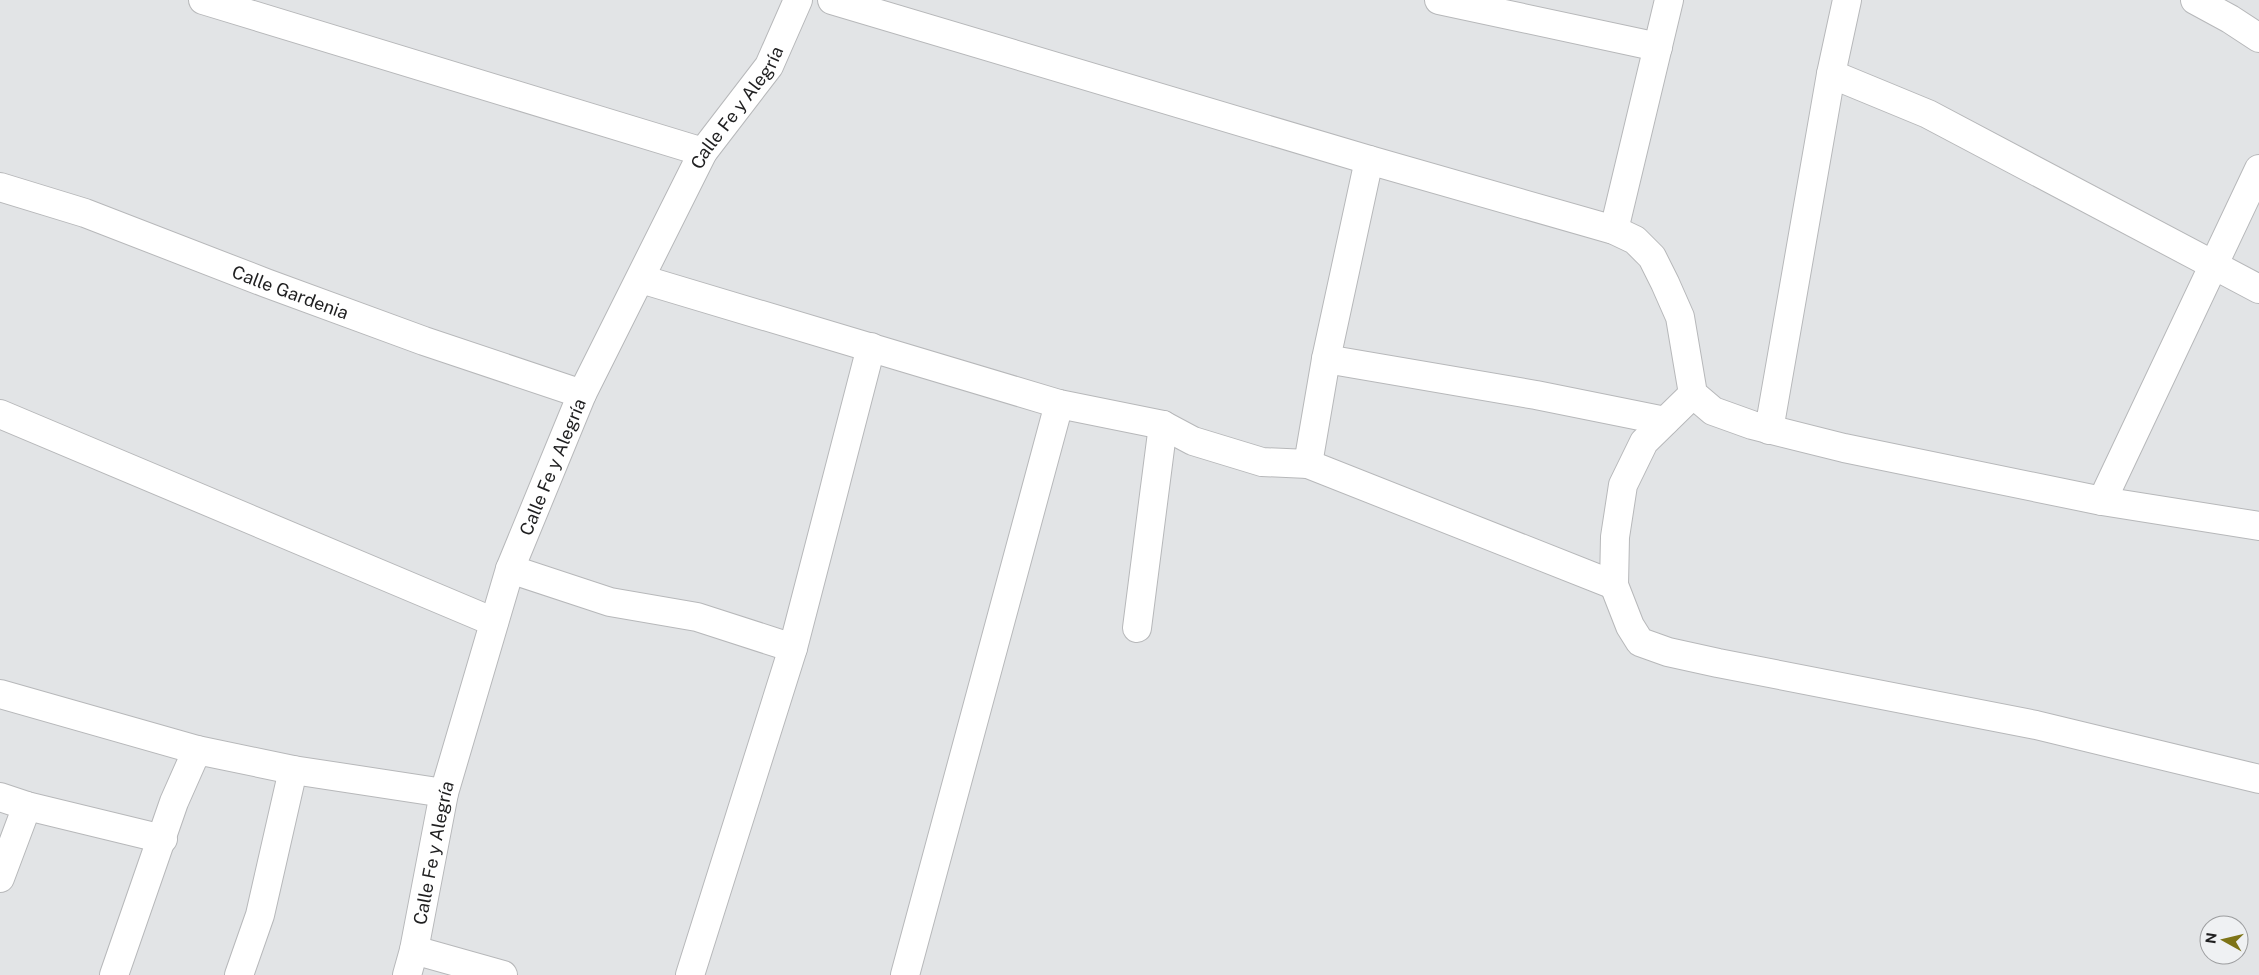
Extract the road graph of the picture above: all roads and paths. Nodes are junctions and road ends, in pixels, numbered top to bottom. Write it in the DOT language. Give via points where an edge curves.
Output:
graph roads {
  1 [pos="203,0"];
  2 [pos="798,0"];
  3 [pos="832,0"];
  4 [pos="1439,0"];
  5 [pos="1669,0"];
  6 [pos="1847,0"];
  7 [pos="2195,0"];
  8 [pos="2259,38"];
  9 [pos="1658,47"];
  10 [pos="1831,74"];
  11 [pos="703,152"];
  12 [pos="1369,160"];
  13 [pos="2259,169"];
  14 [pos="0,186"];
  15 [pos="1614,230"];
  16 [pos="2214,266"];
  17 [pos="641,279"];
  18 [pos="2259,289"];
  19 [pos="871,347"];
  20 [pos="1326,359"];
  21 [pos="582,394"];
  22 [pos="1693,394"];
  23 [pos="1059,404"];
  24 [pos="0,414"];
  25 [pos="1664,421"];
  26 [pos="1163,425"];
  27 [pos="1769,430"];
  28 [pos="1308,464"];
  29 [pos="2102,501"];
  30 [pos="2259,526"];
  31 [pos="510,569"];
  32 [pos="1614,585"];
  33 [pos="494,622"];
  34 [pos="1136,628"];
  35 [pos="793,648"];
  36 [pos="0,694"];
  37 [pos="197,750"];
  38 [pos="292,770"];
  39 [pos="2259,779"];
  40 [pos="444,792"];
  41 [pos="0,797"];
  42 [pos="27,806"];
  43 [pos="163,838"];
  44 [pos="0,878"];
  45 [pos="410,962"];
  46 [pos="114,975"];
  47 [pos="239,975"];
  48 [pos="503,975"];
  49 [pos="690,975"];
  50 [pos="906,975"];
  1 -- 11 [label="street"];
  2 -- 11 [label="street, Calle Fe y Alegría" via="769,66"];
  3 -- 12 [label="street"];
  4 -- 9 [label="street"];
  5 -- 9 [label="street"];
  6 -- 10 [label="street"];
  7 -- 8 [label="street"];
  9 -- 15 [label="street"];
  10 -- 16 [label="street" via="1928,114"];
  10 -- 27 [label="street"];
  11 -- 17 [label="street, Calle Fe y Alegría"];
  12 -- 15 [label="street"];
  12 -- 20 [label="street"];
  13 -- 16 [label="street"];
  14 -- 21 [label="street, Calle Gardenia" via="85,213 406,334"];
  15 -- 22 [label="street" via="1636,240 1652,257 1665,283 1680,317"];
  16 -- 18 [label="street"];
  16 -- 29 [label="street"];
  17 -- 19 [label="street"];
  17 -- 21 [label="street, Calle Fe y Alegría"];
  19 -- 23 [label="street"];
  19 -- 35 [label="street"];
  20 -- 25 [label="street"];
  20 -- 28 [label="street"];
  21 -- 31 [label="street, Calle Fe y Alegría"];
  22 -- 25 [label="street"];
  22 -- 27 [label="street" via="1713,411"];
  23 -- 26 [label="street"];
  23 -- 50 [label="street"];
  24 -- 33 [label="street"];
  25 -- 32 [label="street" via="1644,442 1622,485 1615,537"];
  26 -- 28 [label="street" via="1193,441 1262,462"];
  26 -- 34 [label="street"];
  27 -- 29 [label="street"];
  28 -- 32 [label="street"];
  29 -- 30 [label="street"];
  31 -- 33 [label="street, Calle Fe y Alegría"];
  31 -- 35 [label="street" via="610,602 698,617"];
  32 -- 39 [label="street" via="1640,642 1668,652 2036,725"];
  33 -- 40 [label="street, Calle Fe y Alegría"];
  35 -- 49 [label="street"];
  36 -- 37 [label="street"];
  37 -- 38 [label="street"];
  37 -- 43 [label="street" via="174,802"];
  38 -- 40 [label="street"];
  38 -- 47 [label="street" via="260,915"];
  40 -- 45 [label="street, Calle Fe y Alegría"];
  41 -- 42 [label="street"];
  42 -- 43 [label="street"];
  42 -- 44 [label="street"];
  43 -- 46 [label="street"];
  45 -- 48 [label="street"];
}
